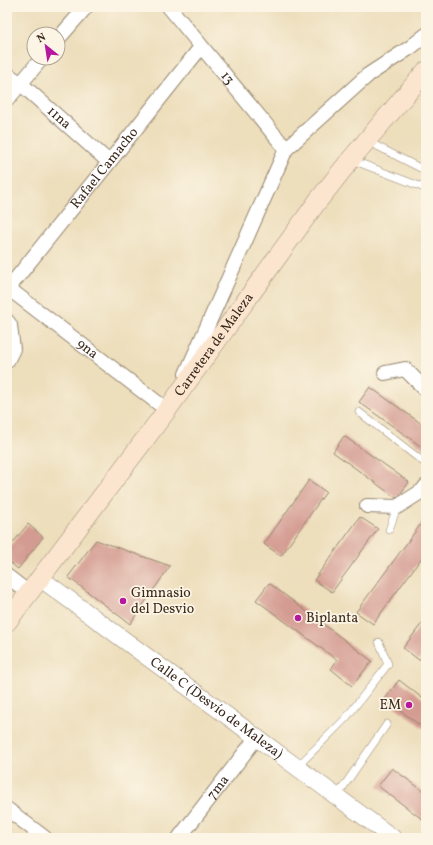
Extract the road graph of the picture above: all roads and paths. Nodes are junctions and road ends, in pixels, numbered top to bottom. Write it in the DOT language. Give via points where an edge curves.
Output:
graph roads {
  1 [pos="86,7"];
  2 [pos="168,7"];
  3 [pos="66,30"];
  4 [pos="426,35"];
  5 [pos="201,47"];
  6 [pos="35,66"];
  7 [pos="426,71"];
  8 [pos="7,74"];
  9 [pos="20,84"];
  10 [pos="7,100"];
  11 [pos="366,141"];
  12 [pos="286,149"];
  13 [pos="351,159"];
  14 [pos="109,162"];
  15 [pos="426,171"];
  16 [pos="422,187"];
  17 [pos="8,289"];
  18 [pos="7,321"];
  19 [pos="7,361"];
  20 [pos="384,373"];
  21 [pos="426,390"];
  22 [pos="178,392"];
  23 [pos="166,410"];
  24 [pos="359,412"];
  25 [pos="426,464"];
  26 [pos="425,490"];
  27 [pos="367,506"];
  28 [pos="397,507"];
  29 [pos="389,530"];
  30 [pos="7,576"];
  31 [pos="40,578"];
  32 [pos="28,593"];
  33 [pos="7,622"];
  34 [pos="380,642"];
  35 [pos="387,724"];
  36 [pos="257,737"];
  37 [pos="297,767"];
  38 [pos="336,796"];
  39 [pos="7,808"];
  40 [pos="45,838"];
  41 [pos="179,838"];
  42 [pos="393,838"];
  1 -- 3 [label="street"];
  2 -- 5 [label="street, 13"];
  4 -- 12 [label="street" via="411,48 368,75"];
  5 -- 12 [label="street, 13"];
  5 -- 14 [label="street, Rafael Camacho"];
  6 -- 9 [label="street"];
  7 -- 11 [label="main road, Carretera de Maleza"];
  8 -- 9 [label="street, 11na"];
  9 -- 10 [label="street"];
  9 -- 14 [label="street, 11na"];
  11 -- 13 [label="main road, Carretera de Maleza"];
  11 -- 15 [label="lane"];
  12 -- 22 [label="street"];
  13 -- 16 [label="lane"];
  13 -- 22 [label="main road, Carretera de Maleza"];
  14 -- 17 [label="street, Rafael Camacho"];
  17 -- 23 [label="street, 9na"];
  18 -- 19 [label="street" via="10,325 13,350"];
  20 -- 21 [label="street" via="405,369"];
  22 -- 23 [label="main road, Carretera de Maleza"];
  23 -- 31 [label="main road, Carretera de Maleza"];
  24 -- 25 [label="lane"];
  26 -- 28 [label="street"];
  27 -- 28 [label="street"];
  28 -- 29 [label="lane"];
  30 -- 32 [label="street"];
  31 -- 32 [label="main road, Carretera de Maleza"];
  31 -- 36 [label="street, Calle C (Desvío de Maleza)"];
  32 -- 33 [label="main road, Carretera de Maleza"];
  34 -- 37 [label="lane" via="388,664 346,718"];
  35 -- 38 [label="lane"];
  36 -- 37 [label="street, Calle C (Desvío de Maleza)"];
  36 -- 41 [label="street, 7ma"];
  37 -- 38 [label="street, Calle C (Desvío de Maleza)"];
  38 -- 42 [label="street, Calle C (Desvío de Maleza)"];
  39 -- 40 [label="street"];
}
